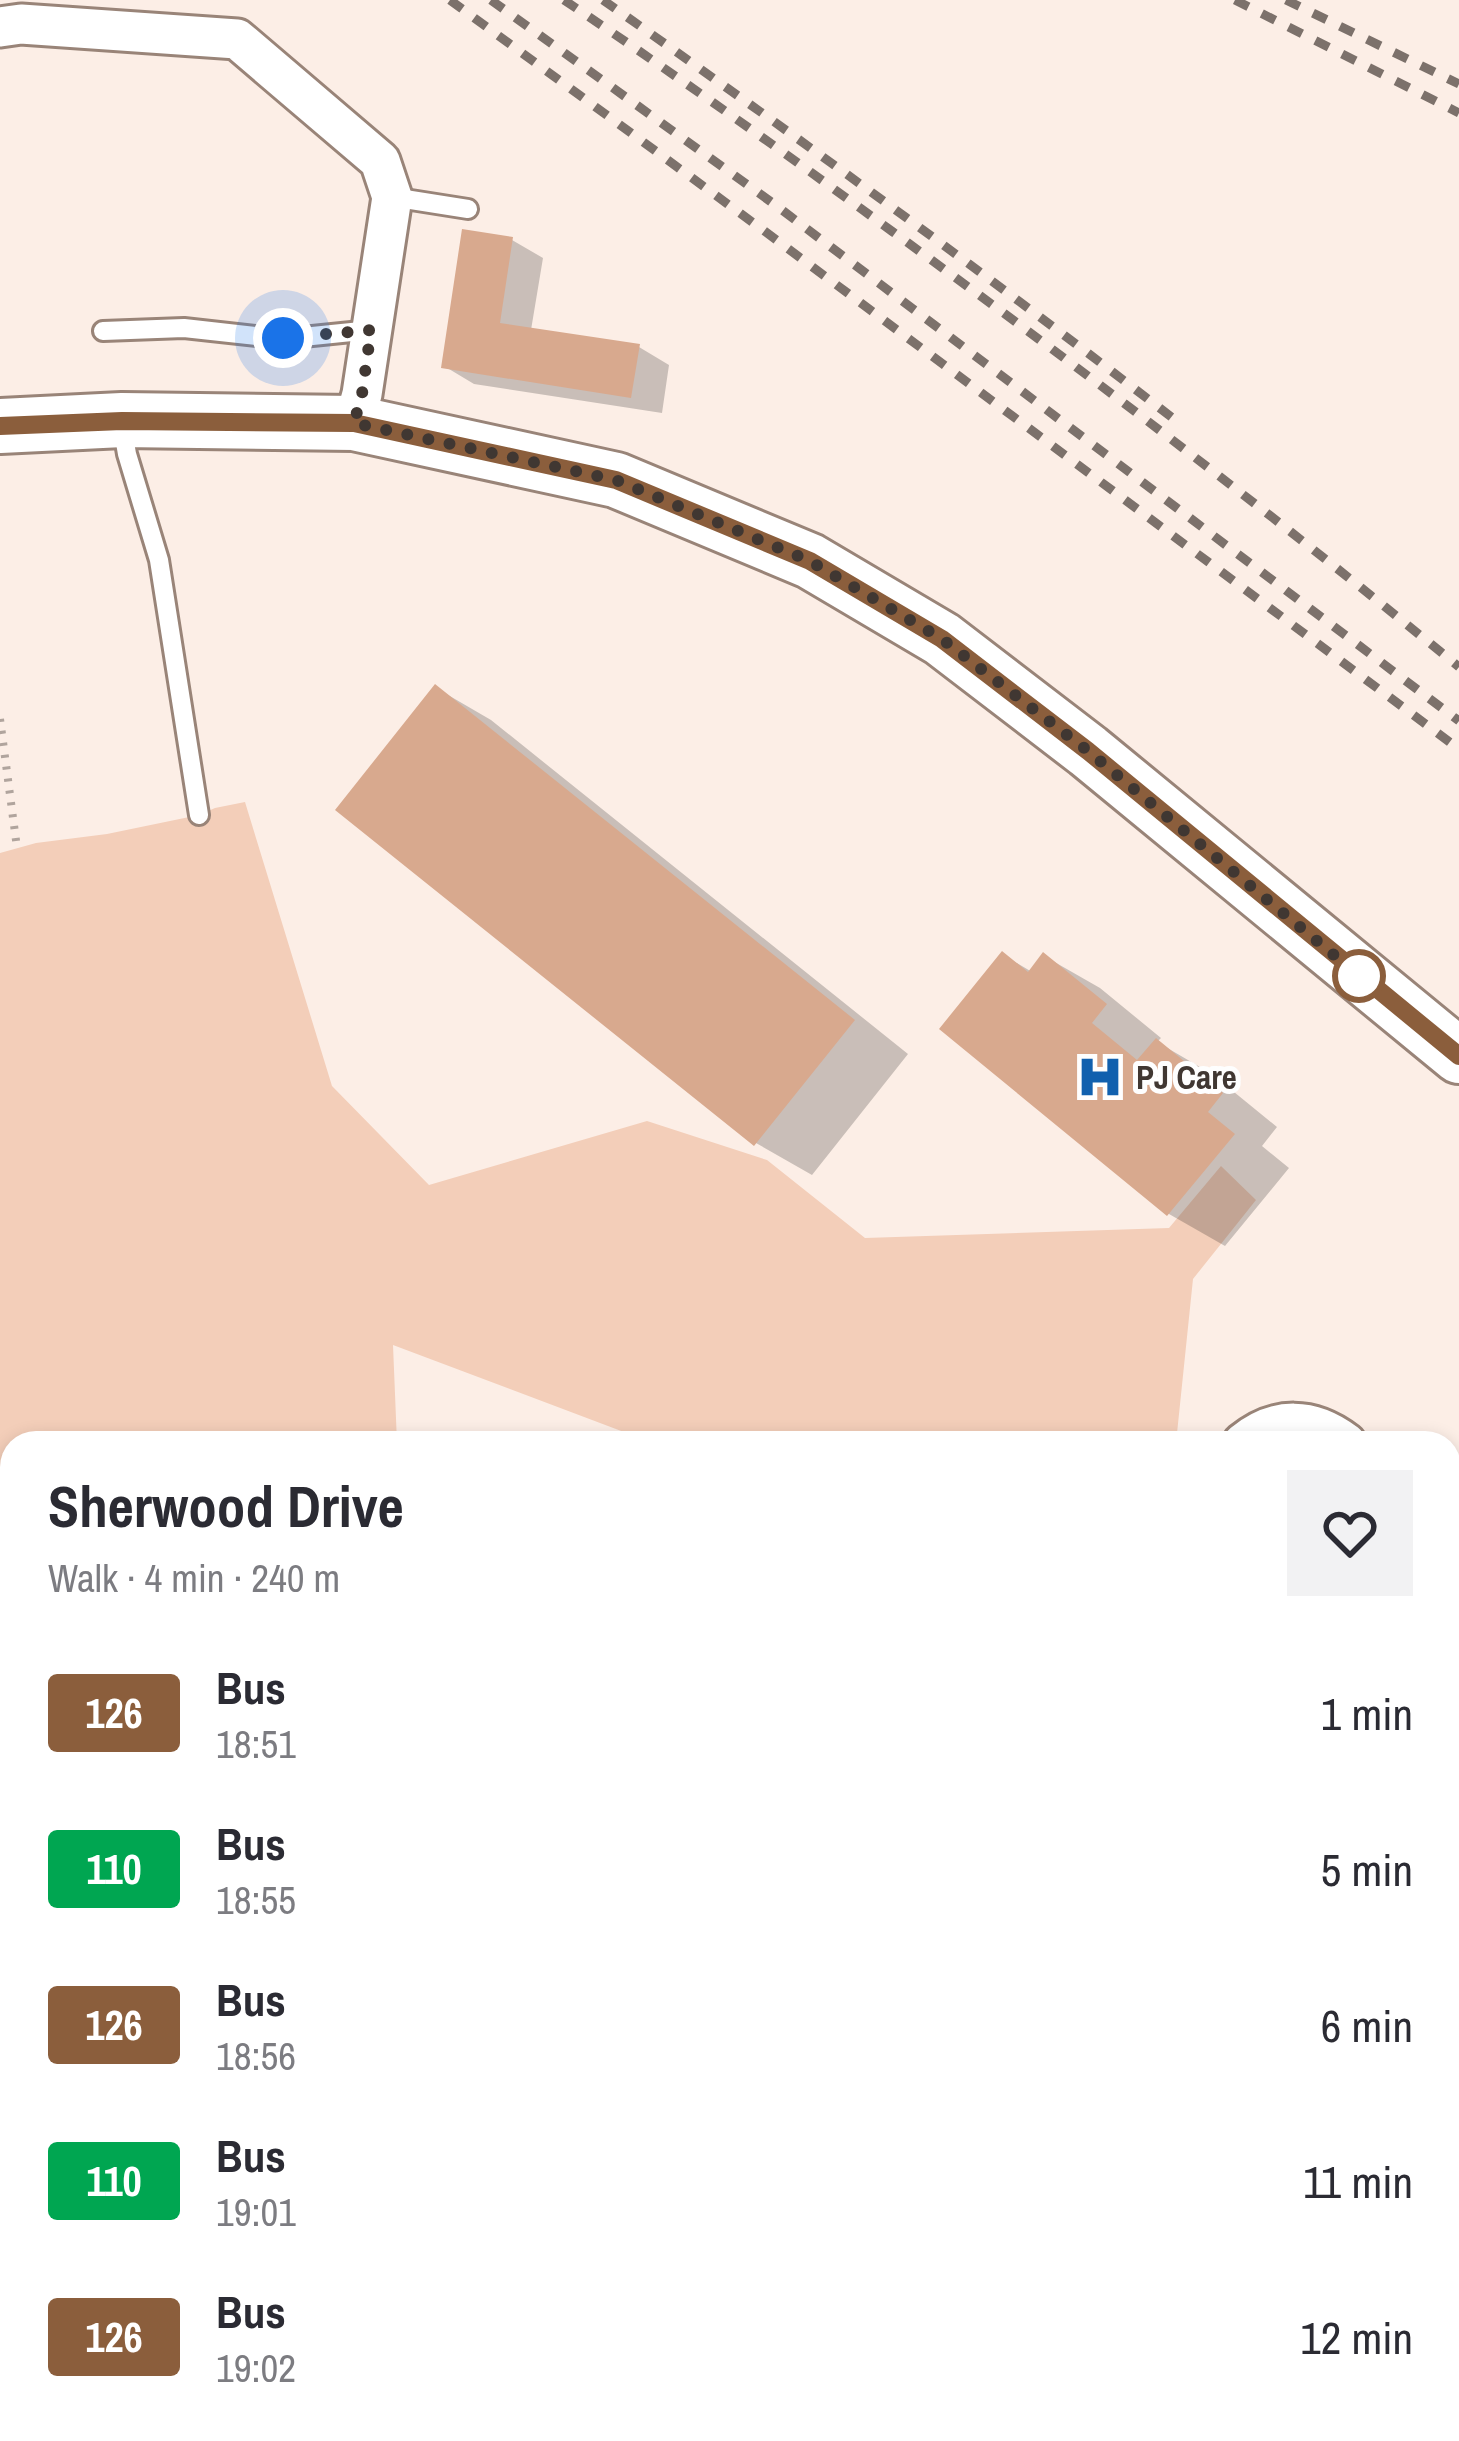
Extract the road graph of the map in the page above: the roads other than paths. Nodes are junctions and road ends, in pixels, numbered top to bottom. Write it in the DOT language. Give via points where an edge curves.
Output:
graph roads {
  1 [pos="0,28"];
  2 [pos="392,197"];
  3 [pos="468,209"];
  4 [pos="371,330"];
  5 [pos="103,331"];
  6 [pos="122,421"];
  7 [pos="354,423"];
  8 [pos="0,426"];
  9 [pos="199,815"];
  10 [pos="1459,1056"];
  11 [pos="1258,1431"];
  12 [pos="1330,1431"];
  1 -- 2 [label="street" via="237,39 380,161"];
  2 -- 3 [label="lane"];
  2 -- 4 [label="street"];
  4 -- 5 [label="lane" via="283,338 184,328"];
  4 -- 7 [label="street"];
  6 -- 7 [label="street"];
  6 -- 8 [label="street"];
  6 -- 9 [label="lane" via="159,560"];
  7 -- 10 [label="street" via="616,480 810,561 942,639"];
  11 -- 12 [label="street" via="1294,1422"];
}
